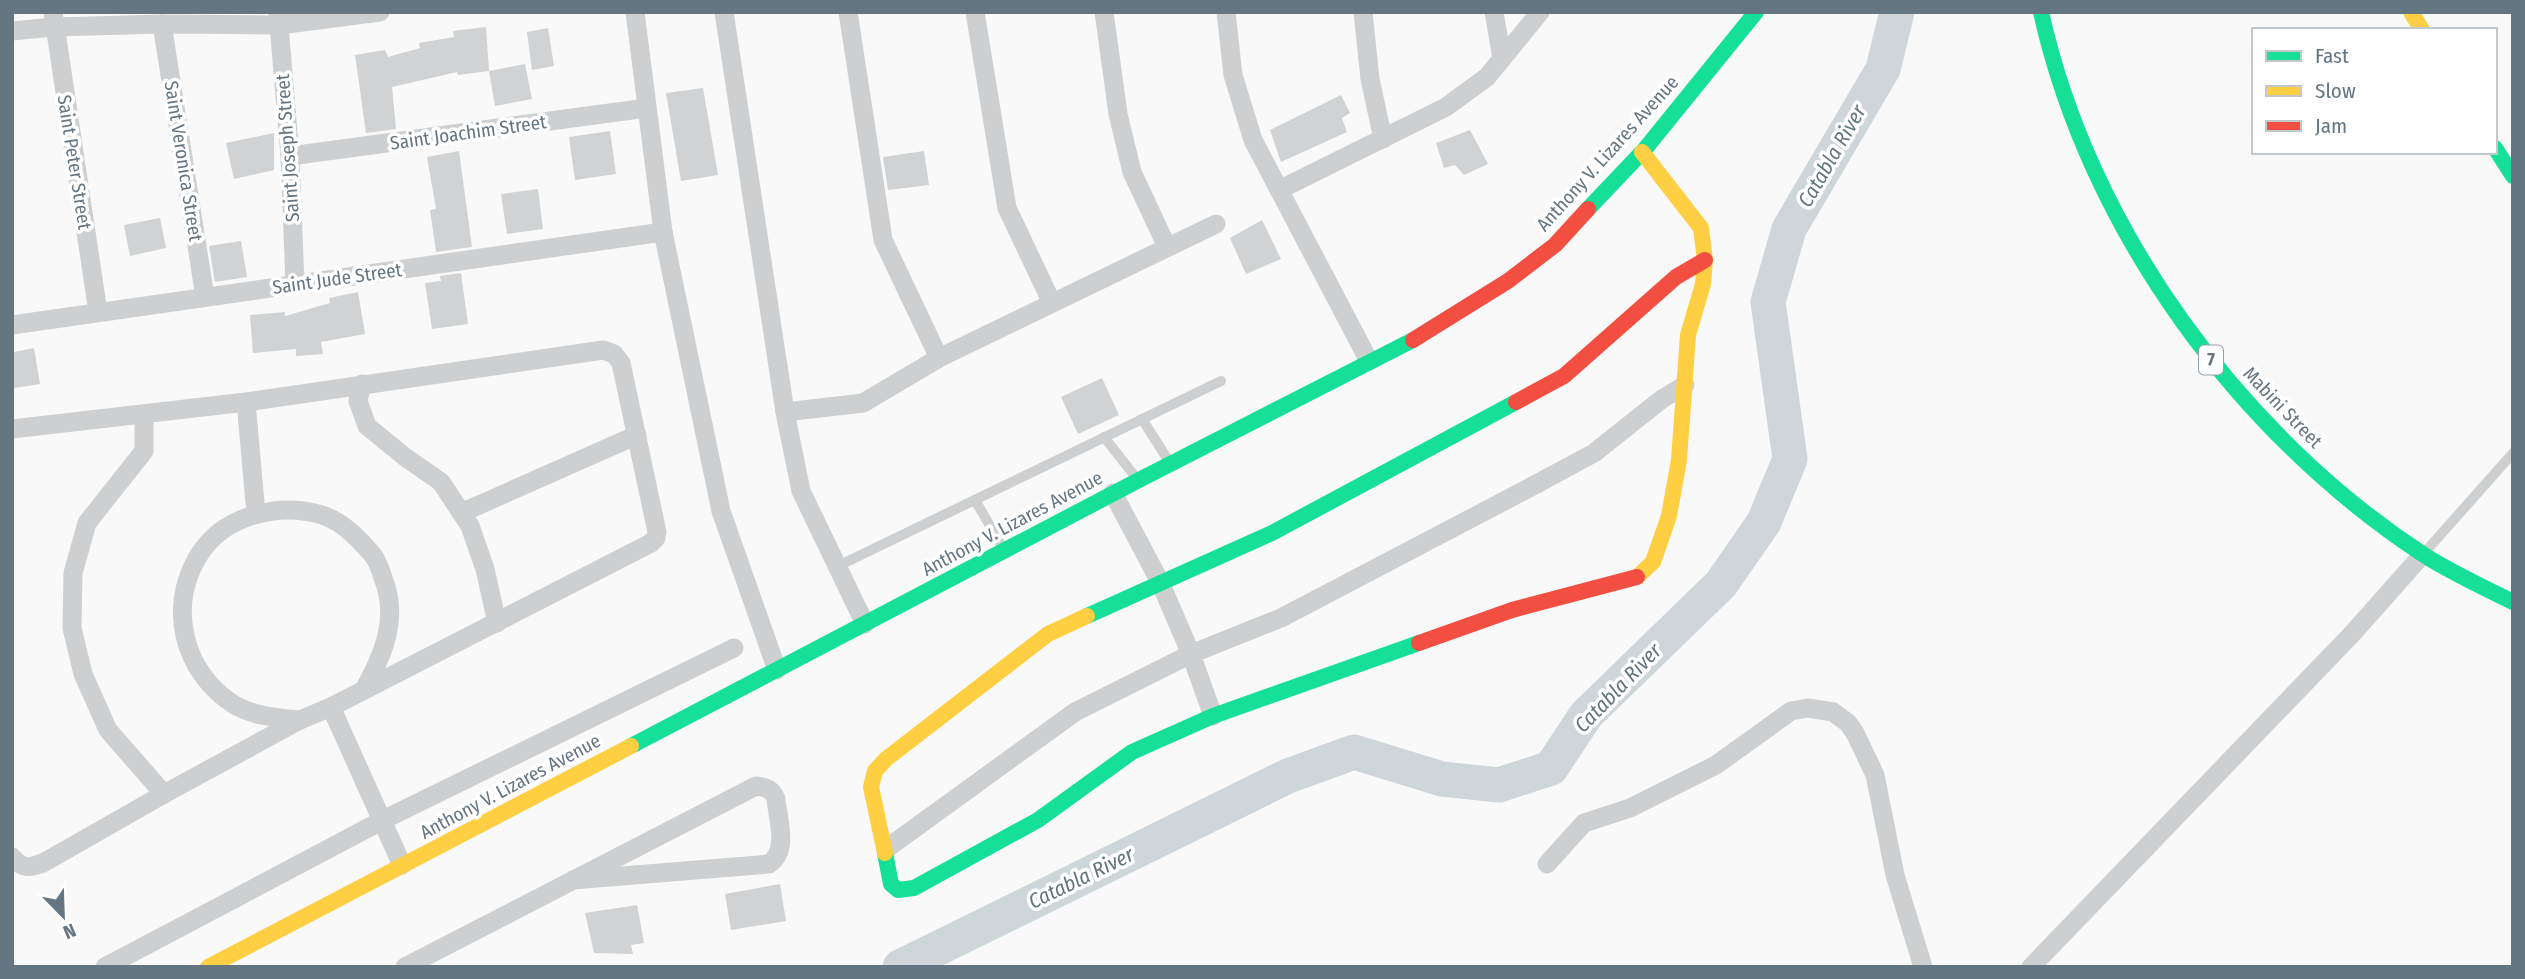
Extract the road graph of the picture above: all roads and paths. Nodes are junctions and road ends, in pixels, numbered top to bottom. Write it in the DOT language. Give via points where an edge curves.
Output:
graph roads {
  1 [pos="380,12"];
  2 [pos="635,12"];
  3 [pos="724,12"];
  4 [pos="848,12"];
  5 [pos="975,12"];
  6 [pos="1104,12"];
  7 [pos="1226,12"];
  8 [pos="1363,12"];
  9 [pos="1494,12"];
  10 [pos="1540,12"];
  11 [pos="1756,12"];
  12 [pos="2041,12"];
  13 [pos="2412,12"];
  14 [pos="54,19"];
  15 [pos="278,19"];
  16 [pos="162,24"];
  17 [pos="2421,28"];
  18 [pos="12,31"];
  19 [pos="1502,59"];
  20 [pos="647,108"];
  21 [pos="1383,139"];
  22 [pos="2497,151"];
  23 [pos="1642,152"];
  24 [pos="289,156"];
  25 [pos="2513,176"];
  26 [pos="1279,190"];
  27 [pos="1216,224"];
  28 [pos="663,232"];
  29 [pos="1167,247"];
  30 [pos="1705,260"];
  31 [pos="295,284"];
  32 [pos="205,297"];
  33 [pos="1052,303"];
  34 [pos="98,312"];
  35 [pos="12,325"];
  36 [pos="939,358"];
  37 [pos="1369,361"];
  38 [pos="1222,381"];
  39 [pos="362,384"];
  40 [pos="1685,385"];
  41 [pos="246,402"];
  42 [pos="785,412"];
  43 [pos="144,414"];
  44 [pos="1142,419"];
  45 [pos="12,429"];
  46 [pos="637,435"];
  47 [pos="1104,437"];
  48 [pos="2513,453"];
  49 [pos="1171,464"];
  50 [pos="1139,480"];
  51 [pos="1113,493"];
  52 [pos="975,500"];
  53 [pos="461,513"];
  54 [pos="257,514"];
  55 [pos="1004,551"];
  56 [pos="2423,554"];
  57 [pos="838,566"];
  58 [pos="1160,582"];
  59 [pos="2513,602"];
  60 [pos="497,623"];
  61 [pos="865,624"];
  62 [pos="734,648"];
  63 [pos="1191,654"];
  64 [pos="777,670"];
  65 [pos="365,688"];
  66 [pos="331,707"];
  67 [pos="1213,716"];
  68 [pos="300,720"];
  69 [pos="164,794"];
  70 [pos="383,820"];
  71 [pos="886,849"];
  72 [pos="12,857"];
  73 [pos="1547,864"];
  74 [pos="402,866"];
  75 [pos="573,880"];
  76 [pos="218,965"];
  77 [pos="105,967"];
  78 [pos="405,967"];
  79 [pos="1923,967"];
  80 [pos="2031,967"];
  1 -- 15 [label="street"];
  2 -- 20 [label="street"];
  3 -- 42 [label="street"];
  4 -- 36 [label="street" via="883,240"];
  5 -- 33 [label="street" via="1007,208"];
  6 -- 29 [label="street" via="1118,114 1132,172"];
  7 -- 26 [label="street" via="1241,104 1253,140"];
  8 -- 21 [label="street" via="1370,79"];
  9 -- 19 [label="street"];
  10 -- 19 [label="street"];
  11 -- 23 [label="main road, Anthony V. Lizares Avenue"];
  12 -- 56 [label="main road, Mabini Street / 7" via="2072,114 2103,187 2148,273 2184,326 2233,388 2300,457"];
  13 -- 17 [label="main road"];
  14 -- 16 [label="street"];
  14 -- 18 [label="street"];
  14 -- 34 [label="street, Saint Peter Street"];
  15 -- 16 [label="street"];
  15 -- 24 [label="street, Saint Joseph Street"];
  16 -- 32 [label="street, Saint Veronica Street"];
  19 -- 21 [label="street" via="1469,93"];
  20 -- 24 [label="street, Saint Joachim Street"];
  20 -- 28 [label="street"];
  21 -- 26 [label="street"];
  22 -- 25 [label="main road"];
  23 -- 30 [label="main road" via="1701,228"];
  23 -- 37 [label="main road, Anthony V. Lizares Avenue" via="1555,244 1508,281 1413,340"];
  24 -- 31 [label="street, Saint Joseph Street"];
  26 -- 37 [label="street"];
  27 -- 29 [label="street"];
  28 -- 31 [label="street, Saint Jude Street"];
  28 -- 64 [label="street" via="721,511"];
  29 -- 33 [label="street"];
  30 -- 40 [label="main road" via="1688,334"];
  30 -- 58 [label="main road" via="1676,277 1564,376 1272,533"];
  31 -- 32 [label="street, Saint Jude Street"];
  32 -- 34 [label="street, Saint Jude Street"];
  33 -- 36 [label="street"];
  34 -- 35 [label="street, Saint Jude Street"];
  36 -- 42 [label="street" via="863,403"];
  37 -- 49 [label="main road, Anthony V. Lizares Avenue"];
  38 -- 44 [label="lane"];
  39 -- 41 [label="street"];
  39 -- 46 [label="street" via="603,350 621,363"];
  39 -- 53 [label="street" via="358,401 367,426 441,482"];
  40 -- 63 [label="street" via="1594,453 1281,618"];
  40 -- 67 [label="main road" via="1670,516 1653,562 1640,576 1512,610"];
  41 -- 43 [label="street"];
  41 -- 54 [label="street"];
  42 -- 57 [label="street" via="801,491"];
  43 -- 45 [label="street"];
  43 -- 69 [label="street" via="144,450 86,523 73,573 72,628 83,674 108,730"];
  44 -- 47 [label="lane"];
  44 -- 49 [label="lane"];
  46 -- 53 [label="street"];
  46 -- 60 [label="street" via="656,538"];
  47 -- 50 [label="lane"];
  47 -- 52 [label="lane"];
  48 -- 56 [label="lane"];
  49 -- 50 [label="main road, Anthony V. Lizares Avenue"];
  50 -- 51 [label="main road, Anthony V. Lizares Avenue"];
  51 -- 55 [label="main road, Anthony V. Lizares Avenue"];
  51 -- 58 [label="street"];
  52 -- 55 [label="lane"];
  52 -- 57 [label="lane"];
  53 -- 60 [label="street" via="485,569"];
  54 -- 65 [label="street" via="290,509 324,516 354,533 376,559 389,590 391,625"];
  54 -- 68 [label="street" via="225,529 200,554 185,585 181,620 189,654 208,683 235,705 268,717"];
  55 -- 61 [label="main road, Anthony V. Lizares Avenue"];
  56 -- 59 [label="main road, Mabini Street / 7"];
  56 -- 80 [label="street" via="2352,634"];
  57 -- 61 [label="street"];
  58 -- 63 [label="street"];
  58 -- 71 [label="main road" via="1048,634 886,759 875,771 871,787"];
  60 -- 65 [label="street"];
  61 -- 64 [label="main road, Anthony V. Lizares Avenue"];
  62 -- 70 [label="street"];
  63 -- 67 [label="street"];
  63 -- 71 [label="street" via="1075,712"];
  64 -- 74 [label="main road, Anthony V. Lizares Avenue"];
  65 -- 66 [label="street"];
  66 -- 68 [label="street"];
  66 -- 70 [label="street"];
  67 -- 71 [label="main road" via="1132,752 1038,820 914,888 898,890 891,884"];
  68 -- 69 [label="street"];
  69 -- 72 [label="street" via="43,863 29,868"];
  70 -- 74 [label="street"];
  70 -- 77 [label="street"];
  73 -- 79 [label="street" via="1584,823 1630,808 1716,765 1791,711 1833,712 1855,733 1875,775 1895,875"];
  74 -- 76 [label="main road, Anthony V. Lizares Avenue"];
  75 -- 75 [label="street" via="769,864 782,849 773,793 756,786"];
  75 -- 78 [label="street"];
}
